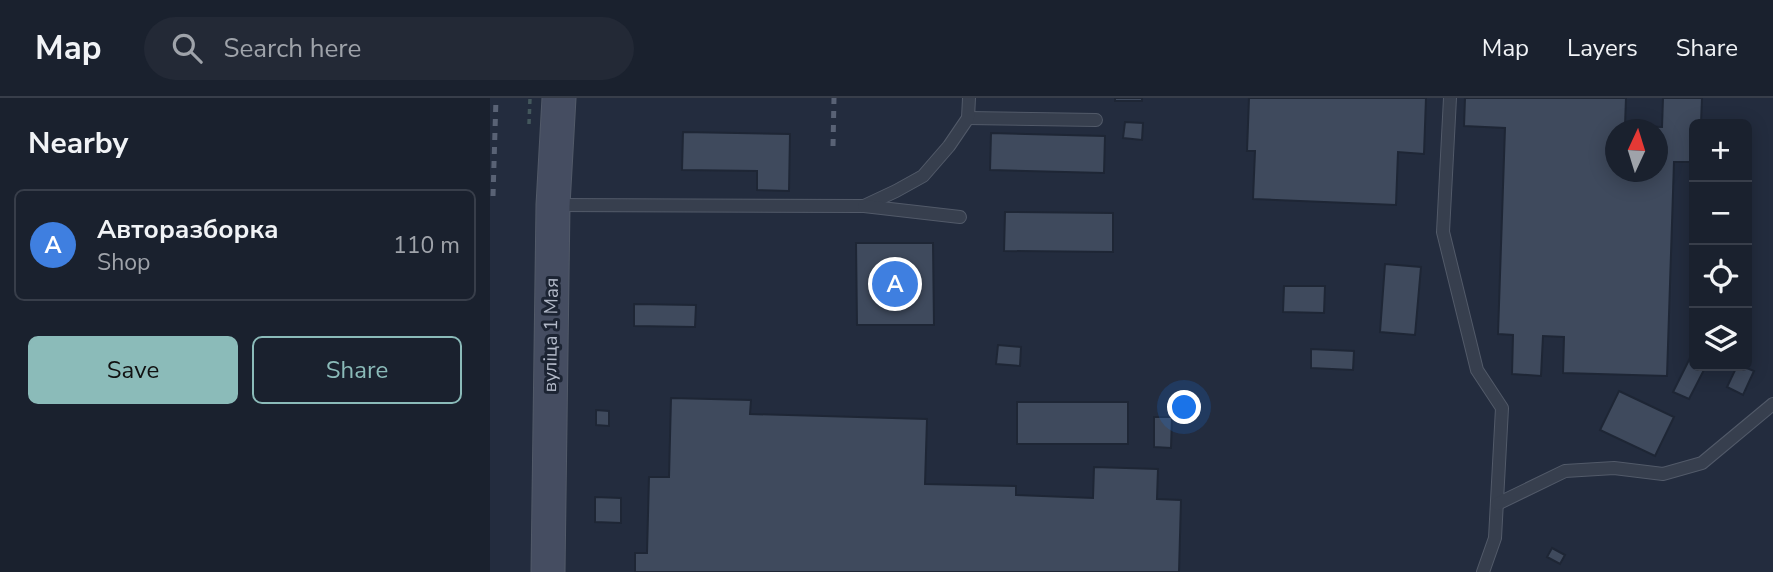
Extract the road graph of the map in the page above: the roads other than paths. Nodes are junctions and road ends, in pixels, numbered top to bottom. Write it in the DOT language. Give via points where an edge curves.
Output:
graph roads {
  1 [pos="559,98"];
  2 [pos="969,98"];
  3 [pos="1450,98"];
  4 [pos="968,118"];
  5 [pos="1096,120"];
  6 [pos="553,205"];
  7 [pos="864,206"];
  8 [pos="960,217"];
  9 [pos="1773,404"];
  10 [pos="1497,504"];
  11 [pos="548,572"];
  12 [pos="1483,572"];
  1 -- 6 [label="street, вуліца 1 Мая"];
  2 -- 4 [label="lane"];
  3 -- 10 [label="lane" via="1443,232 1477,370 1502,408"];
  4 -- 5 [label="lane"];
  4 -- 7 [label="lane" via="923,176"];
  6 -- 7 [label="lane"];
  6 -- 11 [label="street, вуліца 1 Мая"];
  7 -- 8 [label="lane"];
  9 -- 10 [label="lane" via="1702,463 1664,474 1614,468 1565,471"];
  10 -- 12 [label="lane" via="1496,538"];
}
